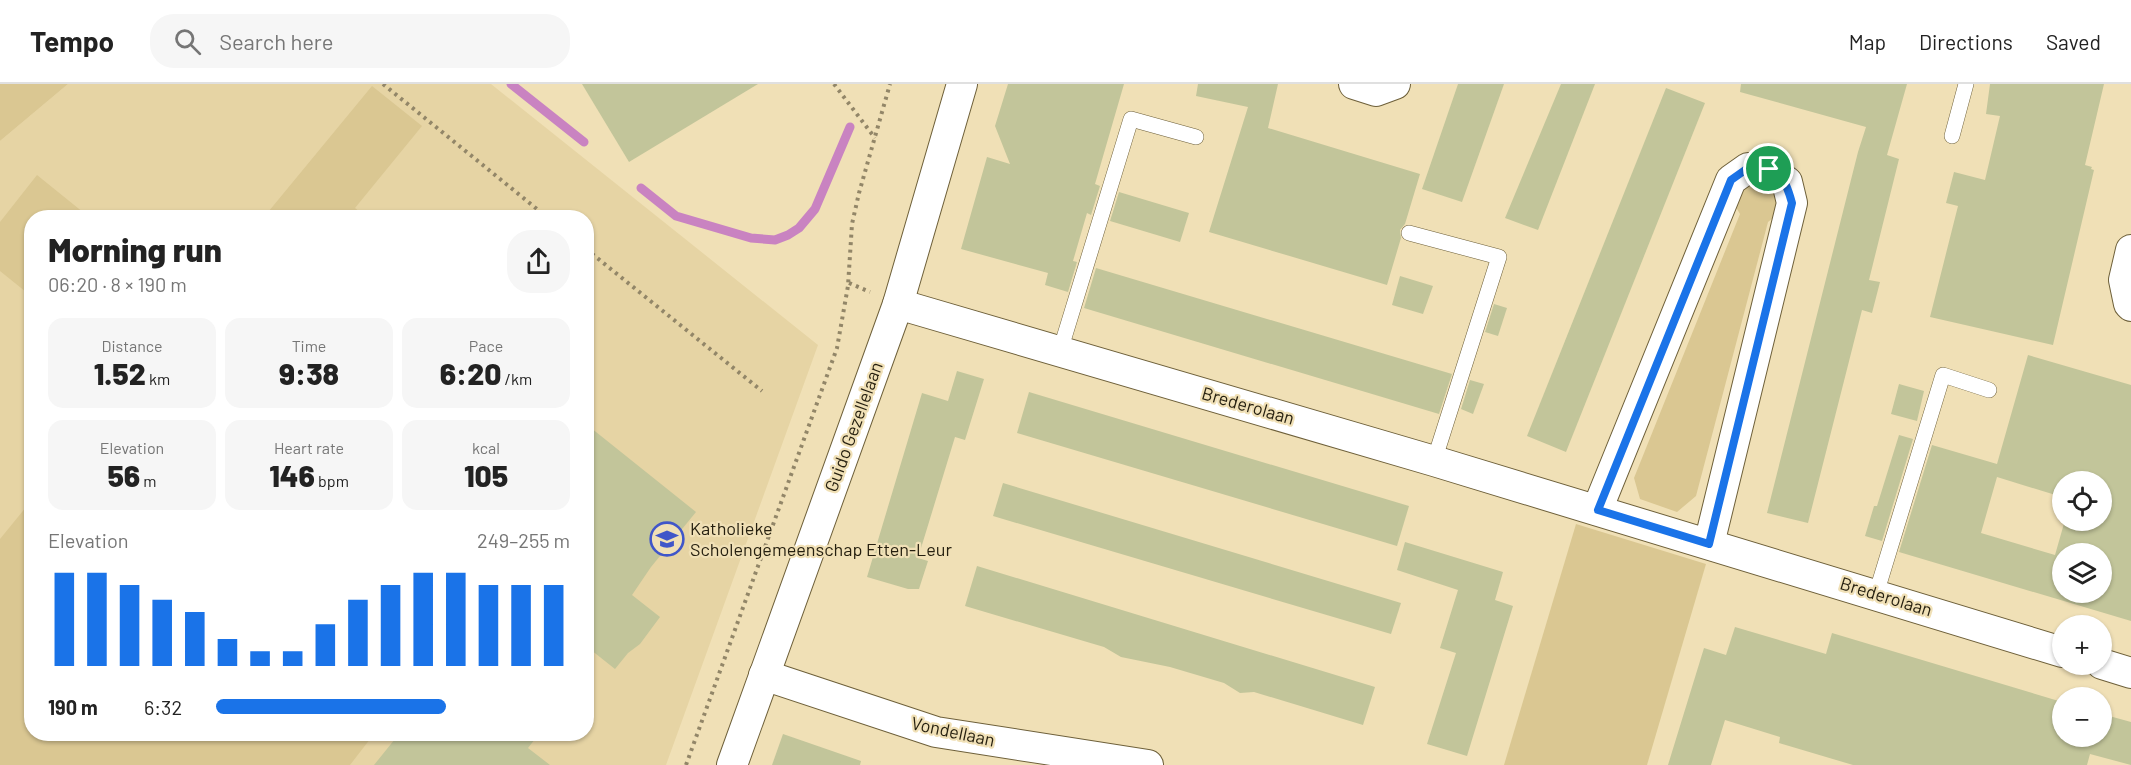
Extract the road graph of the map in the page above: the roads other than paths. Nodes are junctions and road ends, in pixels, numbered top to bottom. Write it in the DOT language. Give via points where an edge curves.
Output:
graph roads {
  1 [pos="962,84"];
  2 [pos="1354,84"];
  3 [pos="1395,84"];
  4 [pos="1966,84"];
  5 [pos="1952,136"];
  6 [pos="1196,137"];
  7 [pos="1409,233"];
  8 [pos="2131,250"];
  9 [pos="898,304"];
  10 [pos="2131,306"];
  11 [pos="1060,351"];
  12 [pos="1989,390"];
  13 [pos="1434,460"];
  14 [pos="1598,510"];
  15 [pos="1709,544"];
  16 [pos="1876,594"];
  17 [pos="2052,649"];
  18 [pos="2112,667"];
  19 [pos="2131,673"];
  20 [pos="764,675"];
  21 [pos="732,765"];
  22 [pos="1148,765"];
  1 -- 9 [label="street, Guido Gezellelaan"];
  2 -- 3 [label="street" via="1376,91"];
  4 -- 5 [label="lane"];
  6 -- 11 [label="lane" via="1131,119"];
  7 -- 13 [label="lane" via="1499,257"];
  8 -- 10 [label="street" via="2124,280"];
  9 -- 11 [label="street, Brederolaan"];
  9 -- 20 [label="street, Guido Gezellelaan"];
  11 -- 13 [label="street, Brederolaan"];
  12 -- 16 [label="lane" via="1942,375"];
  13 -- 14 [label="street, Brederolaan"];
  14 -- 15 [label="street, Brederolaan"];
  14 -- 15 [label="street" via="1731,180 1748,168 1769,169 1787,182 1792,203"];
  15 -- 16 [label="street, Brederolaan"];
  16 -- 17 [label="street, Brederolaan"];
  18 -- 19 [label="street"];
  20 -- 21 [label="street, Guido Gezellelaan"];
  20 -- 22 [label="street, Vondellaan" via="936,732"];
}
